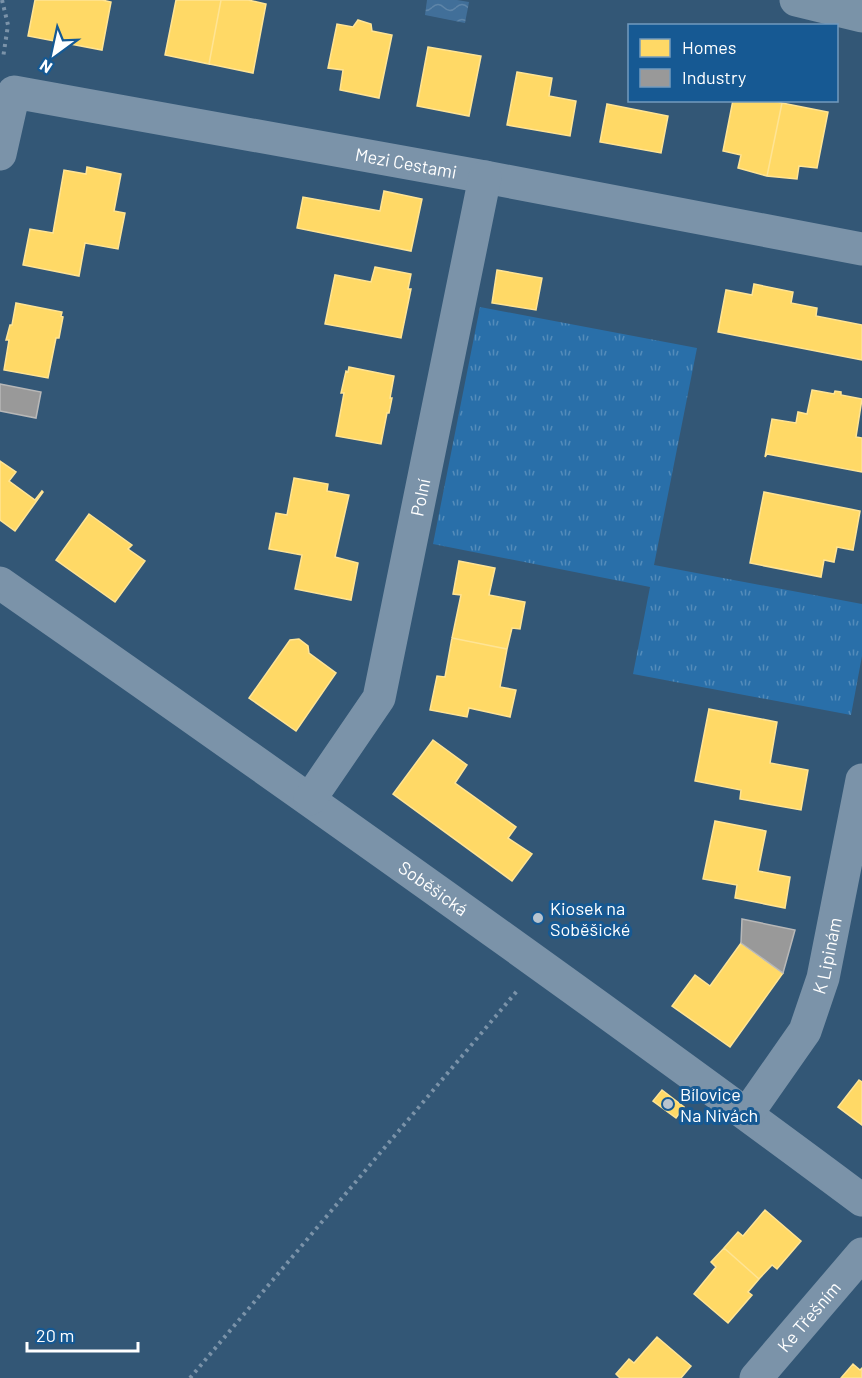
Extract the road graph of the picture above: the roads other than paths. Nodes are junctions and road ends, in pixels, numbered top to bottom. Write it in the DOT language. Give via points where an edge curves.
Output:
graph roads {
  1 [pos="796,0"];
  2 [pos="862,16"];
  3 [pos="0,154"];
  4 [pos="485,177"];
  5 [pos="862,249"];
  6 [pos="0,584"];
  7 [pos="862,780"];
  8 [pos="310,799"];
  9 [pos="747,1114"];
  10 [pos="862,1200"];
  11 [pos="862,1254"];
  12 [pos="756,1378"];
  1 -- 2 [label="main road"];
  3 -- 4 [label="street, Mezi Cestami" via="14,92"];
  4 -- 5 [label="street, Mezi Cestami"];
  4 -- 8 [label="street, Polní" via="379,698"];
  6 -- 8 [label="street, Soběšická"];
  7 -- 9 [label="street, K Lipinám" via="823,978 805,1032"];
  8 -- 9 [label="street, Soběšická"];
  9 -- 10 [label="street, Soběšická"];
  11 -- 12 [label="street, Ke Třešním"];
}
